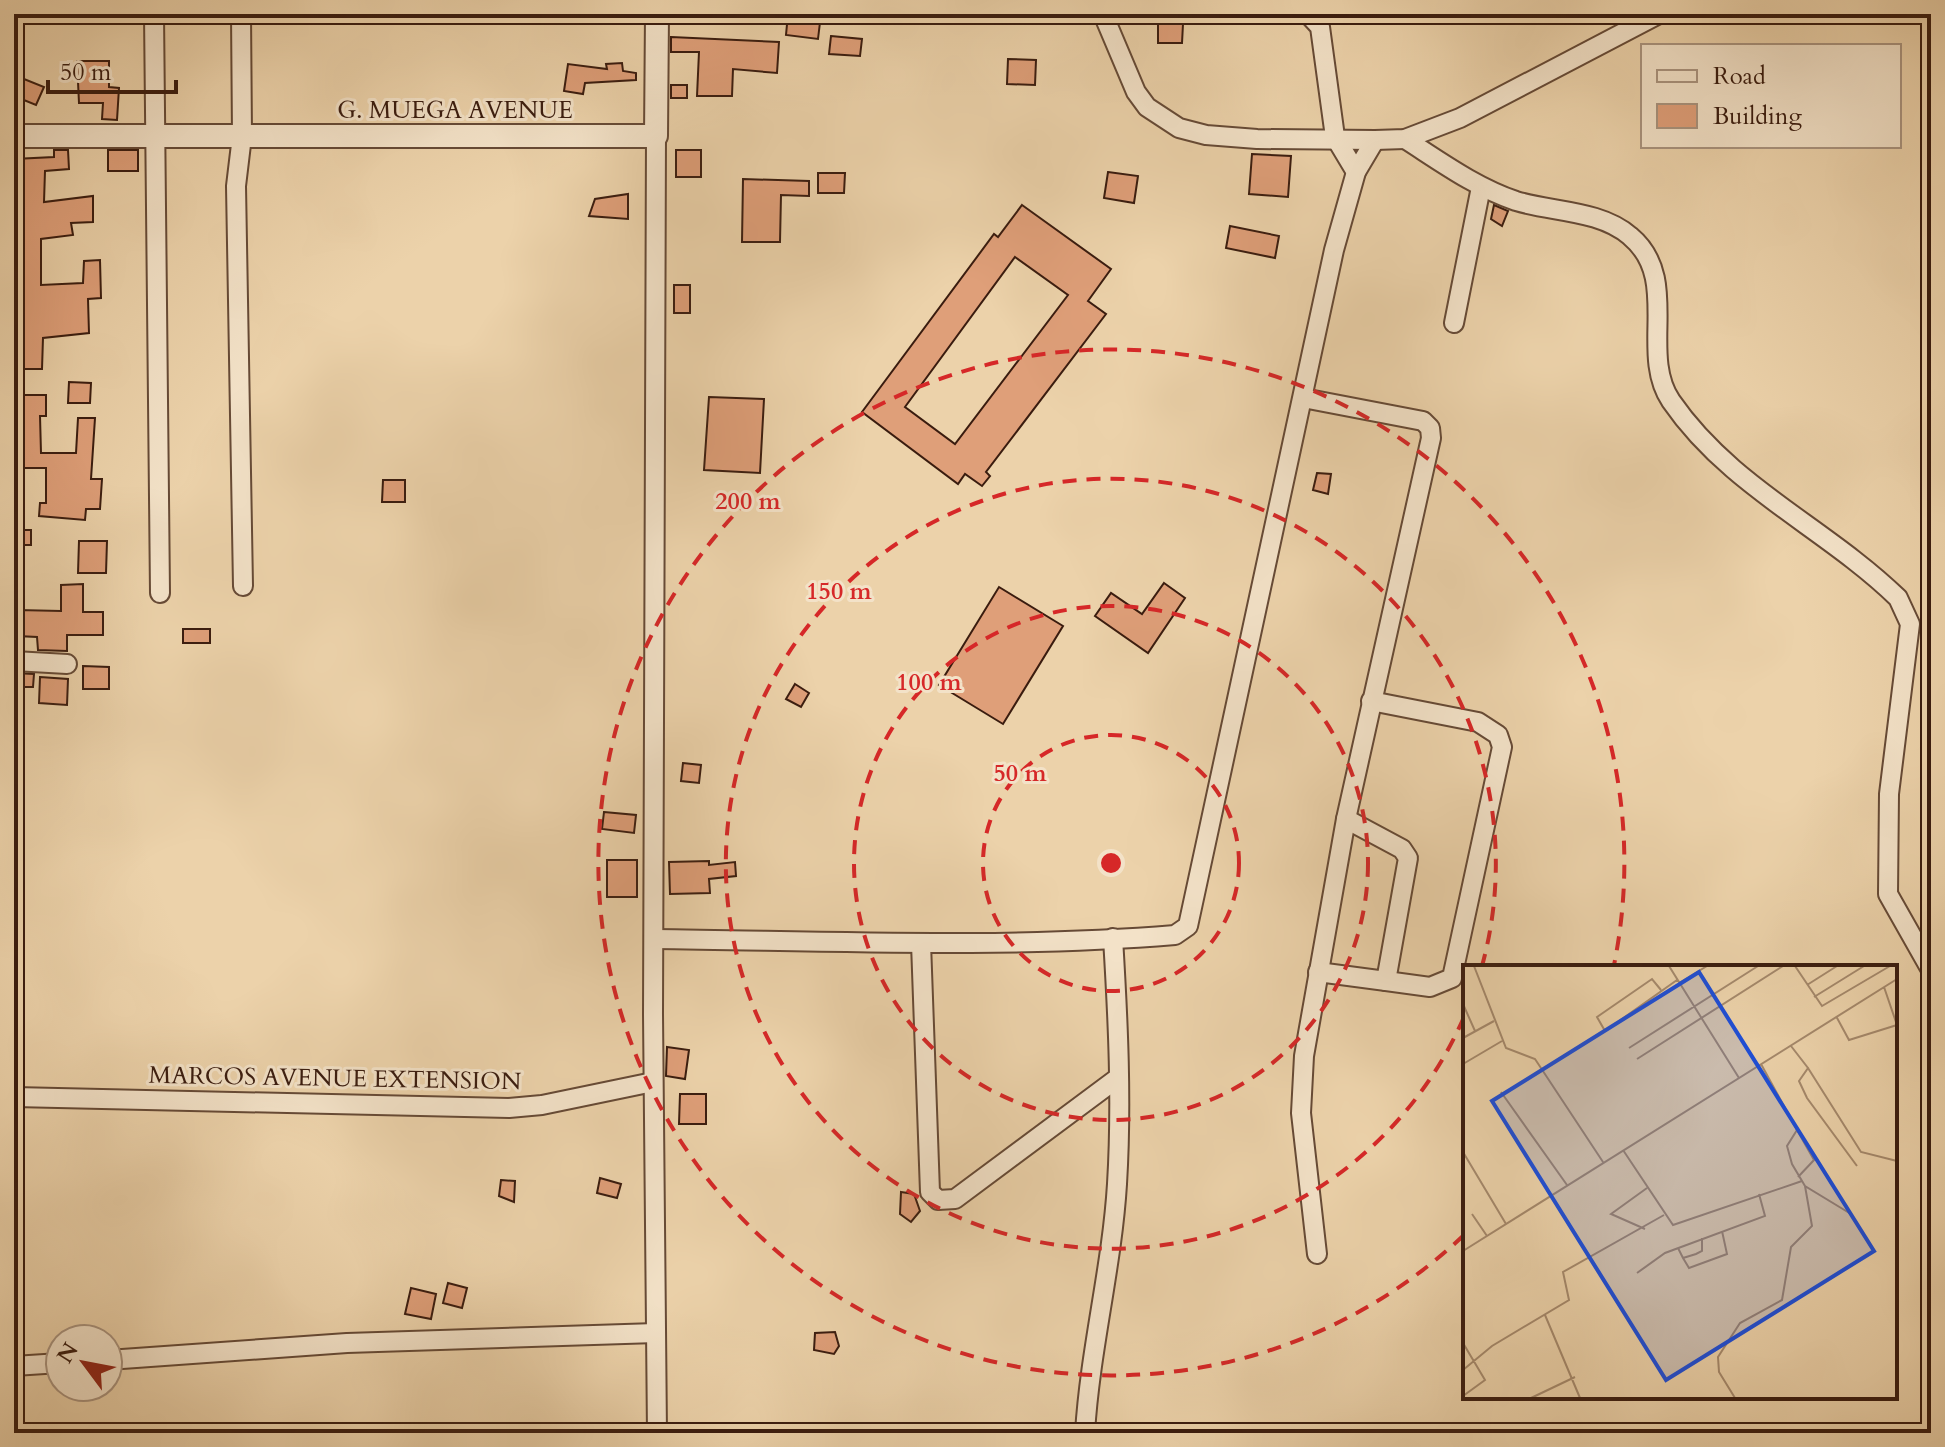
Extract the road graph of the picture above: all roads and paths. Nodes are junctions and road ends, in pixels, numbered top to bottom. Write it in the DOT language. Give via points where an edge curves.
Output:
graph roads {
  1 [pos="154,14"];
  2 [pos="241,14"];
  3 [pos="657,14"];
  4 [pos="1103,14"];
  5 [pos="1308,14"];
  6 [pos="1659,14"];
  7 [pos="14,136"];
  8 [pos="153,136"];
  9 [pos="242,136"];
  10 [pos="656,136"];
  11 [pos="1335,137"];
  12 [pos="1405,139"];
  13 [pos="1375,140"];
  14 [pos="1356,172"];
  15 [pos="1481,187"];
  16 [pos="1454,323"];
  17 [pos="1303,398"];
  18 [pos="243,586"];
  19 [pos="160,593"];
  20 [pos="14,661"];
  21 [pos="67,664"];
  22 [pos="1371,701"];
  23 [pos="1346,819"];
  24 [pos="1113,938"];
  25 [pos="654,939"];
  26 [pos="921,943"];
  27 [pos="1931,970"];
  28 [pos="1318,972"];
  29 [pos="1386,981"];
  30 [pos="1119,1077"];
  31 [pos="653,1082"];
  32 [pos="14,1097"];
  33 [pos="1317,1254"];
  34 [pos="656,1333"];
  35 [pos="124,1359"];
  36 [pos="44,1364"];
  37 [pos="14,1366"];
  38 [pos="657,1433"];
  39 [pos="1085,1433"];
  1 -- 8 [label="street"];
  2 -- 9 [label="street"];
  3 -- 10 [label="street"];
  4 -- 11 [label="street" via="1136,92 1147,107 1179,128 1257,139"];
  5 -- 11 [label="street" via="1320,27"];
  6 -- 12 [label="street" via="1490,104"];
  7 -- 8 [label="street, G. MUEGA AVENUE"];
  8 -- 9 [label="street, G. MUEGA AVENUE"];
  8 -- 19 [label="street"];
  9 -- 10 [label="street, G. MUEGA AVENUE"];
  9 -- 18 [label="street" via="236,186"];
  10 -- 25 [label="street"];
  11 -- 13 [label="street"];
  11 -- 14 [label="street"];
  12 -- 13 [label="street"];
  12 -- 15 [label="street"];
  13 -- 14 [label="street"];
  14 -- 17 [label="street"];
  15 -- 16 [label="street"];
  15 -- 27 [label="street" via="1602,222 1629,235 1655,275 1659,371 1672,402 1747,483 1883,583 1906,611 1910,624 1889,794 1888,894"];
  17 -- 22 [label="street" via="1411,418 1430,428"];
  17 -- 24 [label="street" via="1192,917 1175,935"];
  20 -- 21 [label="street"];
  22 -- 23 [label="street"];
  22 -- 29 [label="street" via="1478,722 1498,735 1502,747 1452,978 1430,987"];
  23 -- 28 [label="street"];
  23 -- 29 [label="street" via="1402,849 1408,858"];
  24 -- 26 [label="street"];
  24 -- 30 [label="street"];
  25 -- 26 [label="street"];
  25 -- 31 [label="street"];
  26 -- 30 [label="street" via="930,1192 938,1200 955,1199"];
  28 -- 29 [label="street"];
  28 -- 33 [label="street" via="1301,1079"];
  30 -- 39 [label="street" via="1117,1186"];
  31 -- 32 [label="street, MARCOS AVENUE EXTENSION" via="542,1105 477,1109"];
  31 -- 34 [label="street"];
  34 -- 35 [label="street" via="347,1343"];
  34 -- 38 [label="street"];
  36 -- 37 [label="street"];
}
